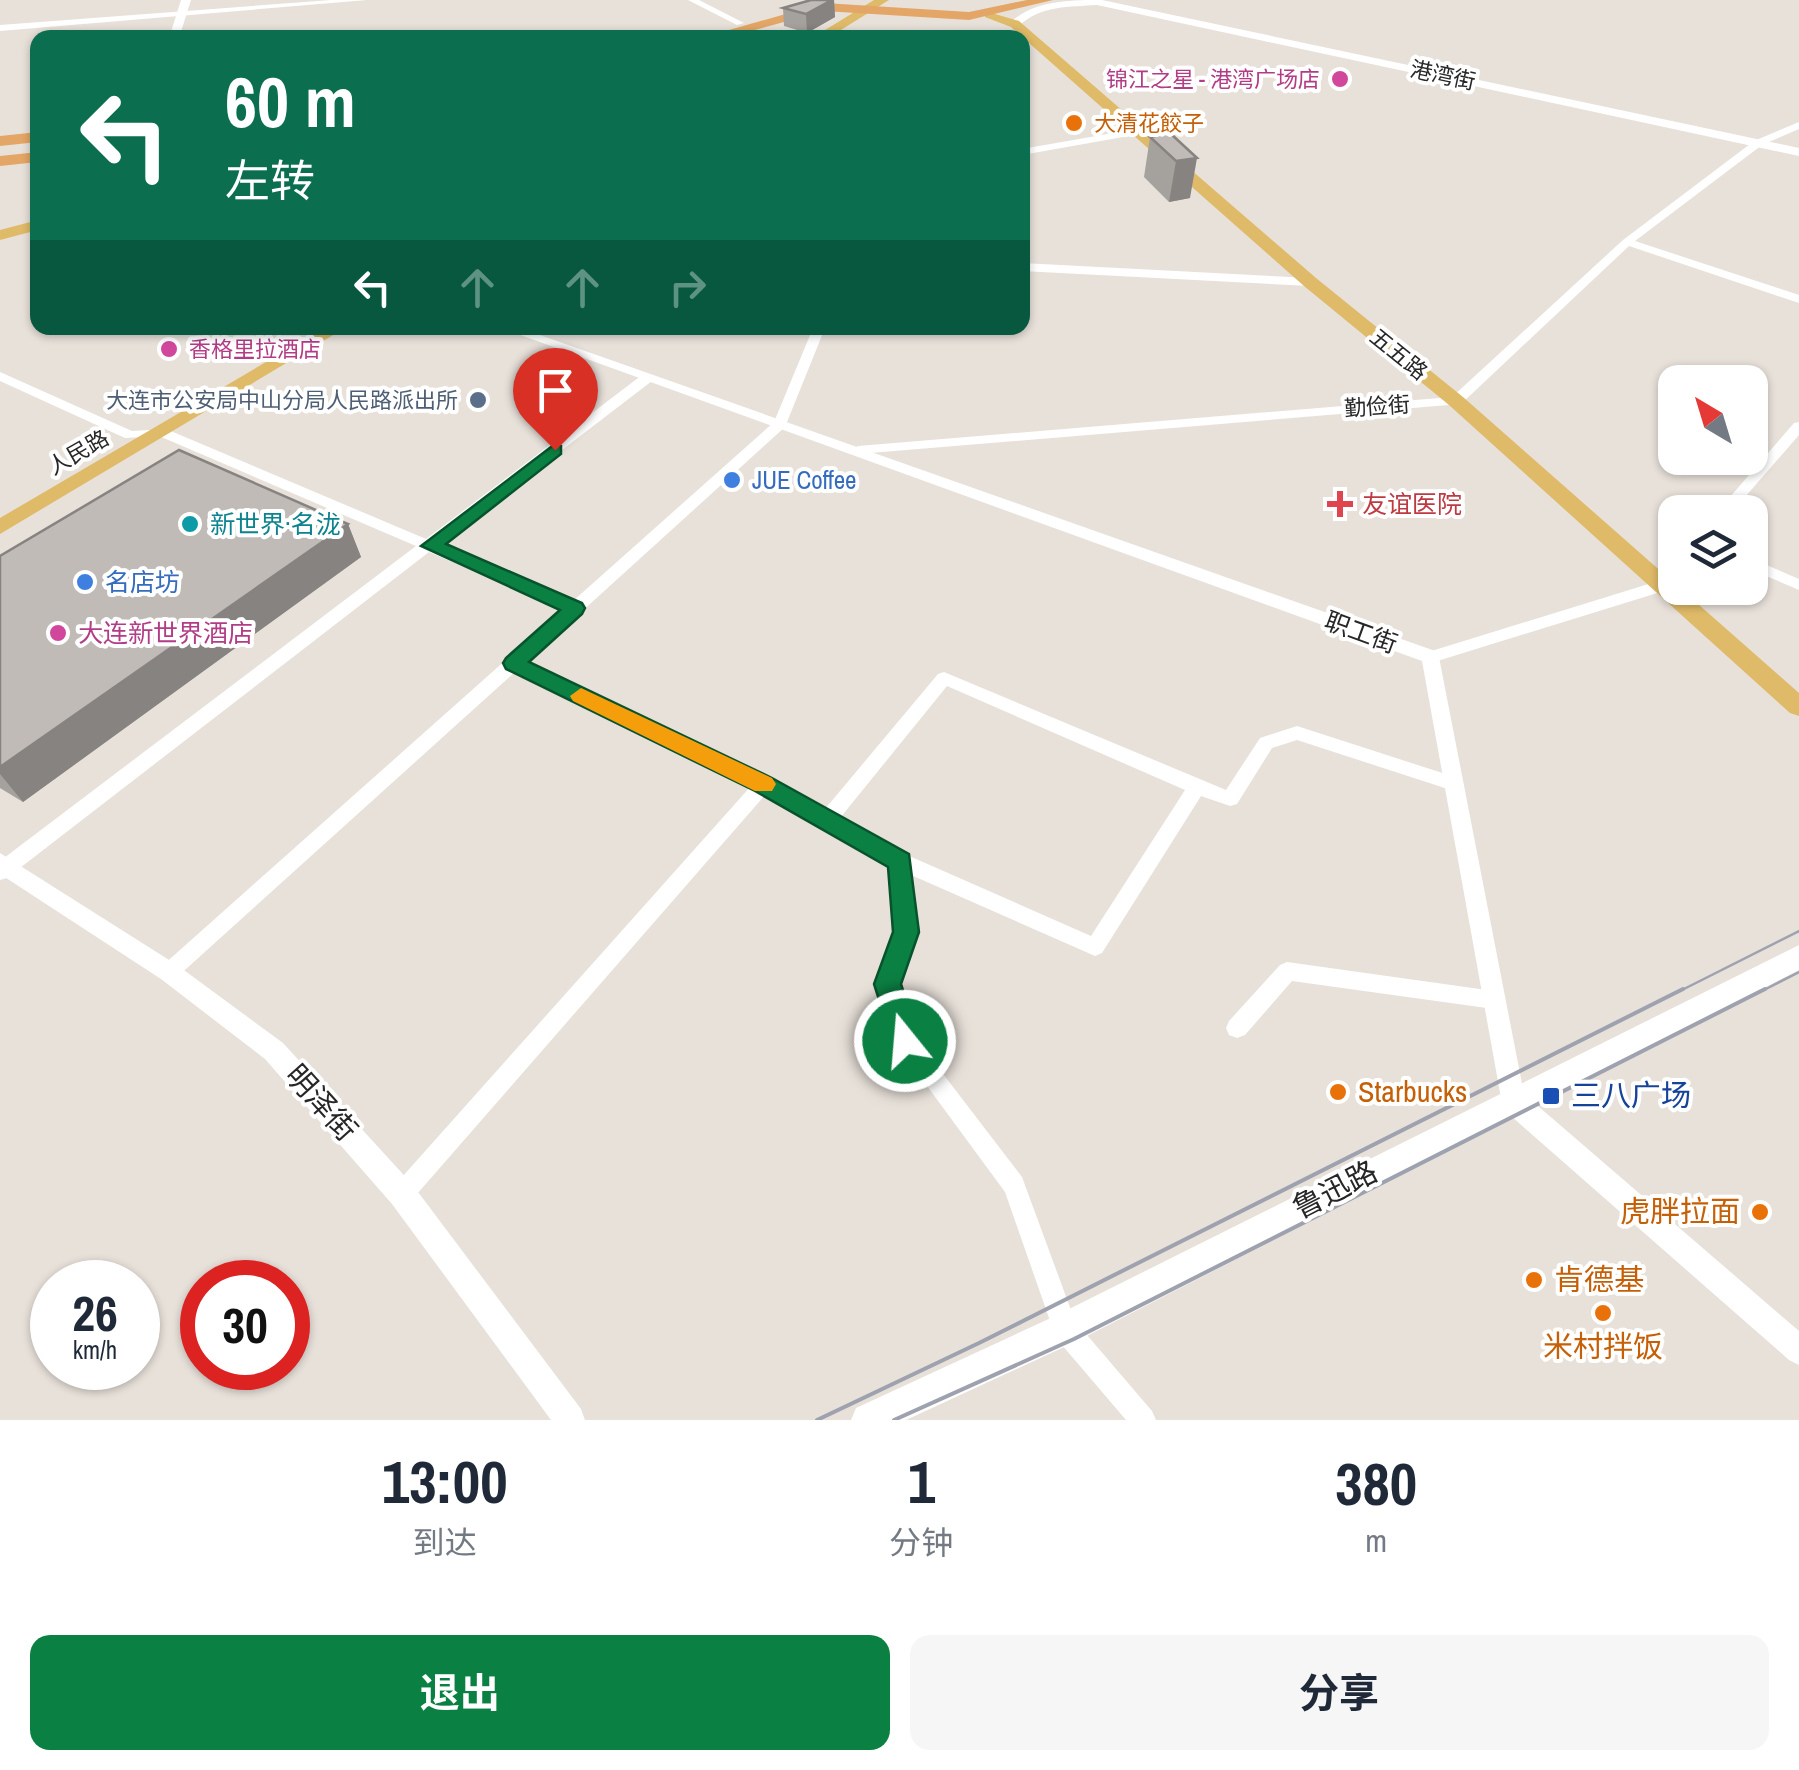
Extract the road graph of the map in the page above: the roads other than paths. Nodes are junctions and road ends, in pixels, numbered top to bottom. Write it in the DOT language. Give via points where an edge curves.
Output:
graph roads {
  1 [pos="186,0"];
  2 [pos="196,0"];
  3 [pos="362,0"];
  4 [pos="692,0"];
  5 [pos="826,0"];
  6 [pos="1046,0"];
  7 [pos="1091,1"];
  8 [pos="900,7"];
  9 [pos="870,11"];
  10 [pos="187,12"];
  11 [pos="989,14"];
  12 [pos="740,23"];
  13 [pos="1015,24"];
  14 [pos="0,28"];
  15 [pos="178,30"];
  16 [pos="185,30"];
  17 [pos="715,30"];
  18 [pos="737,30"];
  19 [pos="833,30"];
  20 [pos="845,30"];
  21 [pos="1022,30"];
  22 [pos="1030,37"];
  23 [pos="1799,125"];
  24 [pos="1136,132"];
  25 [pos="30,144"];
  26 [pos="1758,144"];
  27 [pos="0,147"];
  28 [pos="1030,151"];
  29 [pos="1799,152"];
  30 [pos="30,158"];
  31 [pos="0,161"];
  32 [pos="30,222"];
  33 [pos="30,224"];
  34 [pos="0,228"];
  35 [pos="0,235"];
  36 [pos="1628,242"];
  37 [pos="1030,267"];
  38 [pos="1310,282"];
  39 [pos="1799,299"];
  40 [pos="303,335"];
  41 [pos="324,335"];
  42 [pos="527,335"];
  43 [pos="816,335"];
  44 [pos="0,376"];
  45 [pos="647,378"];
  46 [pos="1456,401"];
  47 [pos="780,424"];
  48 [pos="1799,426"];
  49 [pos="161,432"];
  50 [pos="130,436"];
  51 [pos="858,450"];
  52 [pos="1739,495"];
  53 [pos="0,511"];
  54 [pos="0,526"];
  55 [pos="431,546"];
  56 [pos="1658,570"];
  57 [pos="1768,571"];
  58 [pos="1658,581"];
  59 [pos="1799,585"];
  60 [pos="1695,605"];
  61 [pos="575,608"];
  62 [pos="1431,658"];
  63 [pos="514,663"];
  64 [pos="1799,707"];
  65 [pos="764,784"];
  66 [pos="1454,784"];
  67 [pos="1196,787"];
  68 [pos="826,820"];
  69 [pos="900,861"];
  70 [pos="2,867"];
  71 [pos="1799,957"];
  72 [pos="169,972"];
  73 [pos="1494,1000"];
  74 [pos="1238,1028"];
  75 [pos="1512,1100"];
  76 [pos="402,1194"];
  77 [pos="1065,1328"];
  78 [pos="1799,1350"];
  79 [pos="570,1420"];
  80 [pos="868,1420"];
  81 [pos="1143,1420"];
  1 -- 10 [label="street"];
  2 -- 10 [label="street"];
  3 -- 10 [label="street"];
  4 -- 12 [label="street"];
  5 -- 12 [label="highway"];
  6 -- 11 [label="highway"];
  7 -- 13 [label="main road" via="1022,16"];
  7 -- 26 [label="main road, 港湾街"];
  8 -- 9 [label="highway"];
  8 -- 11 [label="highway"];
  9 -- 18 [label="highway" via="811,10"];
  9 -- 19 [label="main road"];
  9 -- 20 [label="main road"];
  10 -- 14 [label="street"];
  10 -- 15 [label="street"];
  10 -- 16 [label="street"];
  11 -- 13 [label="main road, 五五路"];
  12 -- 17 [label="highway"];
  13 -- 21 [label="main road, 五五路"];
  22 -- 24 [label="main road, 五五路"];
  23 -- 26 [label="street"];
  24 -- 28 [label="street"];
  24 -- 38 [label="main road, 五五路"];
  25 -- 27 [label="highway"];
  26 -- 29 [label="main road, 港湾街"];
  26 -- 36 [label="street"];
  30 -- 31 [label="highway"];
  32 -- 34 [label="main road"];
  33 -- 35 [label="main road"];
  36 -- 39 [label="street"];
  36 -- 46 [label="street"];
  37 -- 38 [label="street"];
  38 -- 46 [label="main road, 五五路"];
  40 -- 50 [label="main road, 人民路"];
  41 -- 49 [label="main road, 人民路"];
  42 -- 45 [label="street, 职工街"];
  43 -- 47 [label="street"];
  44 -- 50 [label="street"];
  45 -- 47 [label="street, 职工街"];
  45 -- 55 [label="street"];
  46 -- 51 [label="street, 勤俭街"];
  46 -- 56 [label="main road, 五五路"];
  47 -- 51 [label="street, 职工街"];
  47 -- 61 [label="street"];
  48 -- 52 [label="street"];
  49 -- 50 [label="street"];
  49 -- 54 [label="main road, 人民路"];
  49 -- 55 [label="street"];
  50 -- 53 [label="main road, 人民路"];
  51 -- 62 [label="street, 职工街"];
  55 -- 61 [label="street"];
  55 -- 70 [label="street"];
  57 -- 59 [label="street"];
  58 -- 62 [label="street"];
  60 -- 64 [label="main road, 五五路"];
  61 -- 63 [label="street"];
  62 -- 66 [label="street, 职工街"];
  63 -- 65 [label="street"];
  63 -- 72 [label="street"];
  65 -- 68 [label="street"];
  65 -- 76 [label="street"];
  66 -- 67 [label="street" via="1297,733 1266,742 1230,799"];
  66 -- 73 [label="street, 职工街"];
  67 -- 68 [label="street" via="944,678"];
  67 -- 69 [label="street" via="1096,947"];
  68 -- 69 [label="street"];
  69 -- 77 [label="street" via="906,932 888,984 905,1041 1014,1186"];
  70 -- 72 [label="street, 明泽街"];
  71 -- 75 [label="main road, 鲁迅路"];
  72 -- 76 [label="street, 明泽街" via="274,1051"];
  73 -- 74 [label="street" via="1287,971"];
  73 -- 75 [label="street, 职工街"];
  75 -- 77 [label="main road, 鲁迅路"];
  75 -- 78 [label="street"];
  76 -- 79 [label="street, 明泽街"];
  77 -- 80 [label="main road, 鲁迅路"];
  77 -- 81 [label="street"];
}
